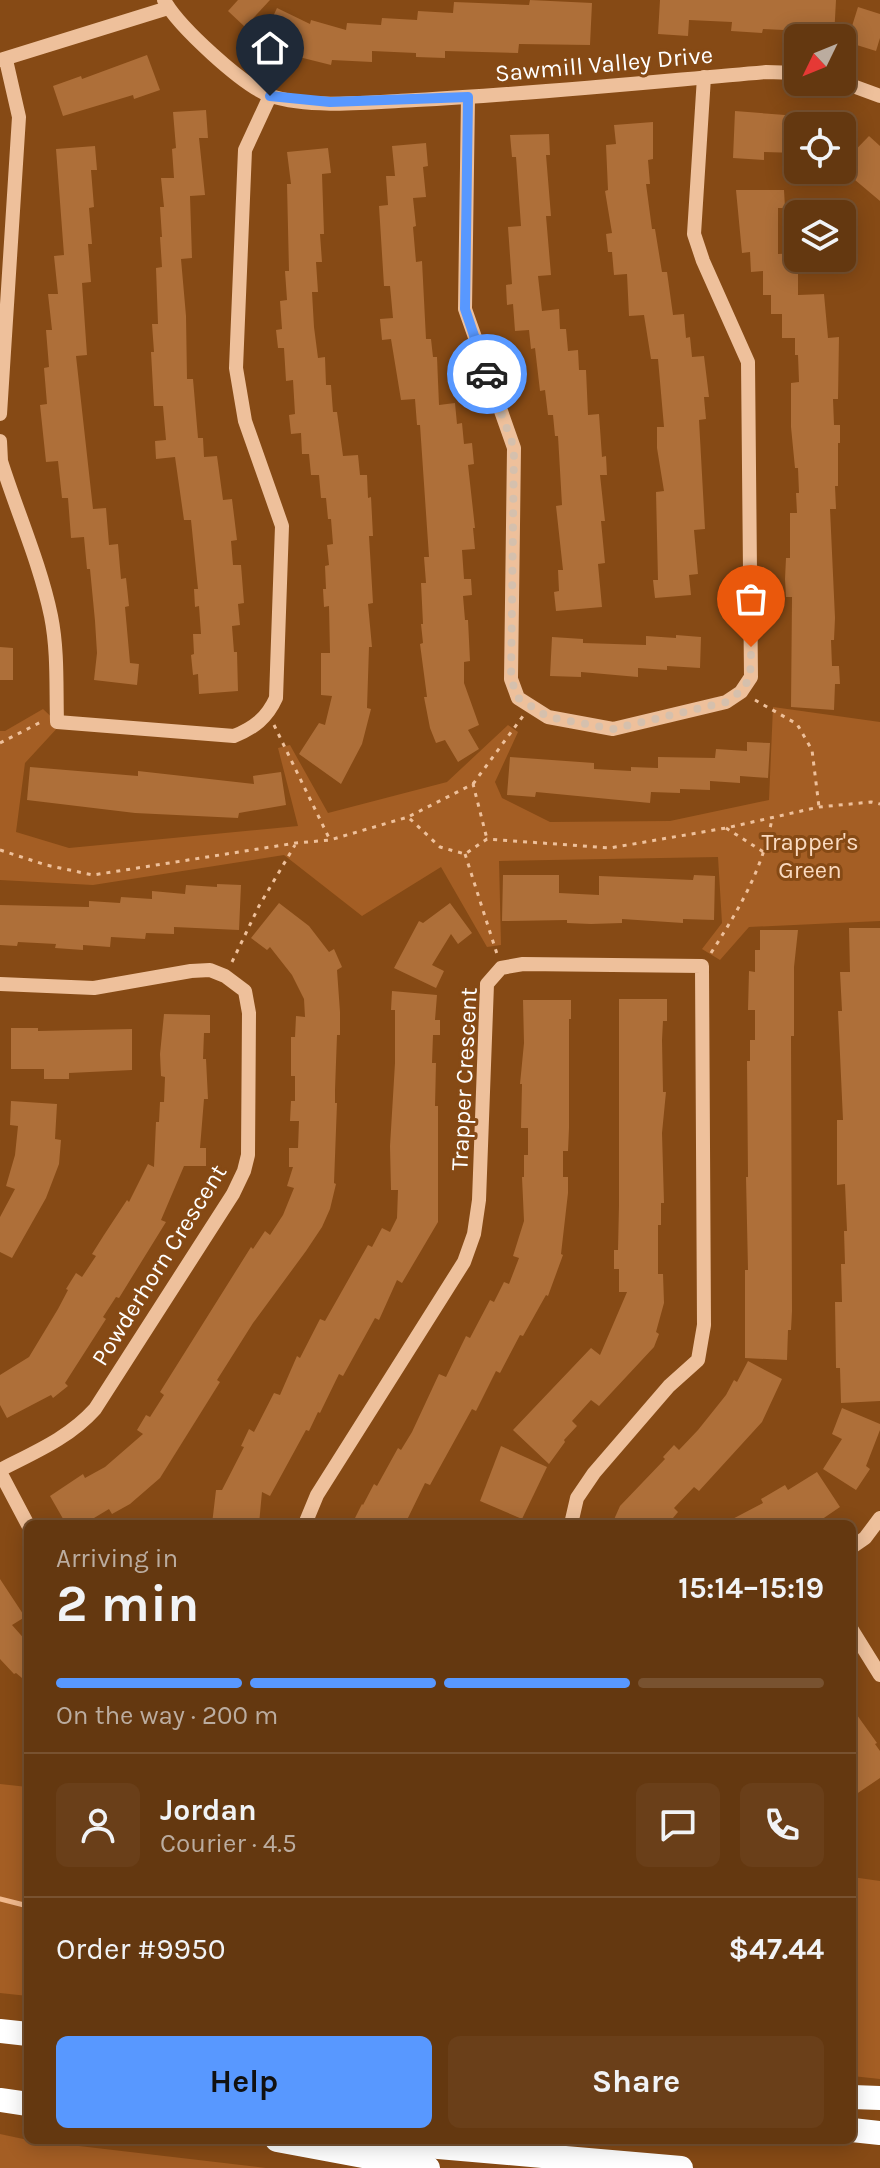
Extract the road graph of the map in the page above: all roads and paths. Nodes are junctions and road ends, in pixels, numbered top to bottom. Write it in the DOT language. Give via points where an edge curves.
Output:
graph roads {
  1 [pos="166,4"];
  2 [pos="3,60"];
  3 [pos="784,73"];
  4 [pos="704,77"];
  5 [pos="856,87"];
  6 [pos="270,96"];
  7 [pos="880,96"];
  8 [pos="468,97"];
  9 [pos="0,414"];
  10 [pos="0,441"];
  11 [pos="741,692"];
  12 [pos="530,707"];
  13 [pos="57,712"];
  14 [pos="269,714"];
  15 [pos="0,743"];
  16 [pos="473,784"];
  17 [pos="880,804"];
  18 [pos="819,807"];
  19 [pos="408,817"];
  20 [pos="772,818"];
  21 [pos="726,828"];
  22 [pos="487,839"];
  23 [pos="330,840"];
  24 [pos="296,843"];
  25 [pos="0,850"];
  26 [pos="765,853"];
  27 [pos="465,854"];
  28 [pos="702,966"];
  29 [pos="501,968"];
  30 [pos="225,976"];
  31 [pos="0,984"];
  32 [pos="0,1471"];
  33 [pos="880,1518"];
  34 [pos="25,1520"];
  35 [pos="307,1520"];
  36 [pos="572,1520"];
  37 [pos="856,1544"];
  38 [pos="856,1636"];
  39 [pos="880,1675"];
  40 [pos="0,2031"];
  41 [pos="24,2034"];
  42 [pos="856,2097"];
  43 [pos="880,2098"];
  44 [pos="0,2100"];
  45 [pos="24,2103"];
  46 [pos="856,2130"];
  47 [pos="880,2133"];
  48 [pos="299,2144"];
  49 [pos="403,2144"];
  50 [pos="428,2168"];
  51 [pos="681,2168"];
  1 -- 2 [label="street"];
  1 -- 6 [label="street, Sawmill Valley Drive" via="198,41"];
  2 -- 9 [label="street" via="19,117"];
  3 -- 4 [label="street, Sawmill Valley Drive"];
  4 -- 8 [label="street, Sawmill Valley Drive"];
  4 -- 11 [label="street" via="694,234 748,362 751,677"];
  5 -- 7 [label="street"];
  6 -- 8 [label="street, Sawmill Valley Drive" via="330,102"];
  6 -- 14 [label="street" via="245,150 236,368 245,421 282,526 276,698"];
  8 -- 12 [label="street" via="465,309 514,448 511,679 518,698"];
  10 -- 13 [label="street" via="1,461 51,615"];
  11 -- 12 [label="street" via="726,702 613,729 548,717"];
  11 -- 18 [label="path" via="797,724 812,750"];
  12 -- 16 [label="path"];
  13 -- 14 [label="street" via="57,722 234,736"];
  13 -- 15 [label="path"];
  14 -- 23 [label="path"];
  16 -- 19 [label="path"];
  16 -- 22 [label="path"];
  17 -- 18 [label="path"];
  18 -- 20 [label="path"];
  19 -- 23 [label="path"];
  19 -- 27 [label="path" via="440,847"];
  20 -- 21 [label="path"];
  20 -- 26 [label="path"];
  21 -- 22 [label="path" via="610,848"];
  21 -- 26 [label="path"];
  22 -- 27 [label="path"];
  23 -- 24 [label="path"];
  24 -- 25 [label="path" via="93,875"];
  24 -- 30 [label="path"];
  26 -- 28 [label="path" via="742,904"];
  27 -- 29 [label="path"];
  28 -- 29 [label="street, Trapper Crescent"];
  28 -- 36 [label="street" via="702,1343 698,1360 594,1473 577,1498"];
  29 -- 35 [label="street, Trapper Crescent" via="487,984 474,1234 464,1262 317,1495"];
  30 -- 31 [label="street" via="191,971 94,988"];
  30 -- 32 [label="street, Powderhorn Crescent" via="245,991 249,1013 244,1171 95,1409 61,1439"];
  32 -- 34 [label="street"];
  33 -- 37 [label="street"];
  38 -- 39 [label="street"];
  40 -- 41 [label="highway"];
  42 -- 43 [label="highway"];
  44 -- 45 [label="highway"];
  46 -- 47 [label="highway"];
  48 -- 50 [label="highway"];
  49 -- 51 [label="highway"];
}
